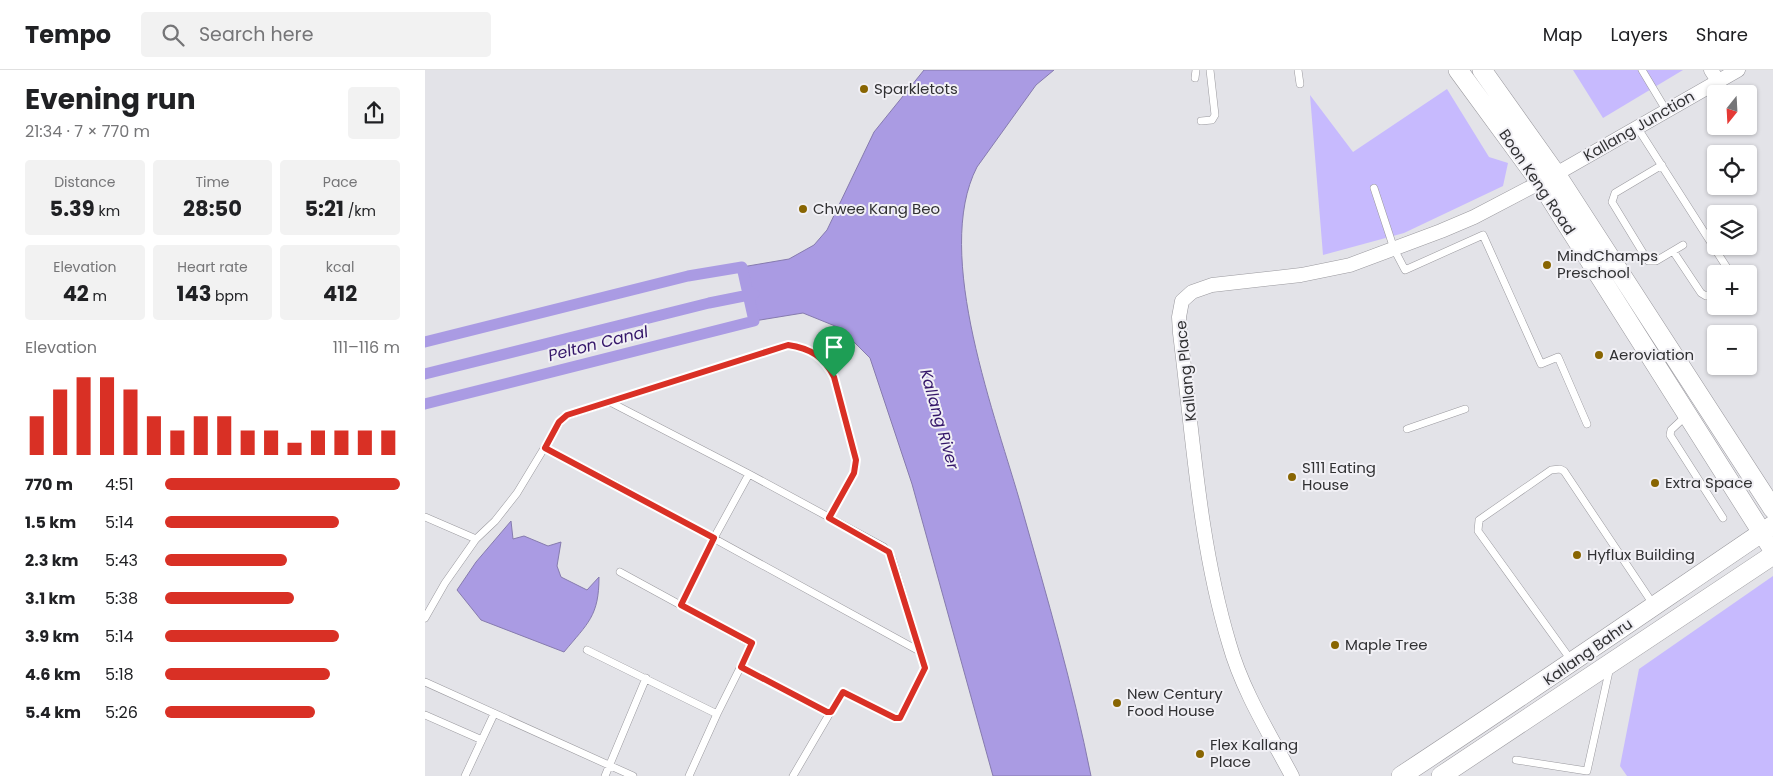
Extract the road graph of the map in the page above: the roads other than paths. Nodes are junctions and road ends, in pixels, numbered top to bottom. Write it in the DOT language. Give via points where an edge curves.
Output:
graph roads {
  1 [pos="1210,70"];
  2 [pos="1298,70"];
  3 [pos="1458,70"];
  4 [pos="1483,70"];
  5 [pos="1642,70"];
  6 [pos="1738,70"];
  7 [pos="1715,76"];
  8 [pos="1300,84"];
  9 [pos="1666,110"];
  10 [pos="1201,121"];
  11 [pos="1637,127"];
  12 [pos="1662,165"];
  13 [pos="1548,178"];
  14 [pos="1374,188"];
  15 [pos="1683,245"];
  16 [pos="1393,249"];
  17 [pos="1673,251"];
  18 [pos="1725,265"];
  19 [pos="1707,296"];
  20 [pos="610,402"];
  21 [pos="1465,409"];
  22 [pos="1687,415"];
  23 [pos="1587,424"];
  24 [pos="1407,429"];
  25 [pos="545,448"];
  26 [pos="749,474"];
  27 [pos="1773,509"];
  28 [pos="425,516"];
  29 [pos="829,518"];
  30 [pos="1723,518"];
  31 [pos="1767,529"];
  32 [pos="714,538"];
  33 [pos="477,539"];
  34 [pos="1773,550"];
  35 [pos="1773,555"];
  36 [pos="620,572"];
  37 [pos="681,605"];
  38 [pos="1654,605"];
  39 [pos="425,618"];
  40 [pos="587,650"];
  41 [pos="921,652"];
  42 [pos="1611,662"];
  43 [pos="1573,663"];
  44 [pos="741,667"];
  45 [pos="647,678"];
  46 [pos="425,682"];
  47 [pos="829,713"];
  48 [pos="494,714"];
  49 [pos="717,714"];
  50 [pos="425,715"];
  51 [pos="481,740"];
  52 [pos="1516,760"];
  53 [pos="610,766"];
  54 [pos="1589,774"];
  55 [pos="465,776"];
  56 [pos="605,776"];
  57 [pos="633,776"];
  58 [pos="689,776"];
  59 [pos="793,776"];
  60 [pos="1292,776"];
  61 [pos="1401,776"];
  62 [pos="1441,776"];
  1 -- 10 [label="lane" via="1215,115 1212,120"];
  2 -- 8 [label="lane"];
  3 -- 13 [label="main road, Boon Keng Road"];
  4 -- 13 [label="main road, Boon Keng Road"];
  5 -- 9 [label="lane"];
  6 -- 7 [label="street, Kallang Junction"];
  7 -- 9 [label="street, Kallang Junction"];
  9 -- 11 [label="street, Kallang Junction"];
  11 -- 12 [label="lane"];
  11 -- 13 [label="street, Kallang Junction"];
  12 -- 17 [label="lane" via="1615,193 1612,202 1648,261 1656,262"];
  12 -- 18 [label="lane"];
  13 -- 16 [label="street, Kallang Place" via="1474,217"];
  13 -- 22 [label="main road, Boon Keng Road"];
  13 -- 27 [label="main road, Boon Keng Road"];
  14 -- 16 [label="lane"];
  15 -- 17 [label="lane"];
  16 -- 23 [label="lane" via="1405,270 1483,236 1541,364 1558,357"];
  16 -- 60 [label="street, Kallang Place" via="1350,265 1301,275 1212,285 1186,296 1180,309 1180,334 1203,527 1229,644 1253,703"];
  17 -- 19 [label="lane" via="1701,293"];
  20 -- 25 [label="lane" via="563,417"];
  20 -- 26 [label="lane"];
  20 -- 29 [label="lane" via="788,345 803,347 828,364 856,460 854,473"];
  21 -- 24 [label="lane"];
  22 -- 30 [label="lane" via="1670,435"];
  22 -- 31 [label="main road, Boon Keng Road"];
  25 -- 32 [label="lane"];
  25 -- 33 [label="lane" via="517,493"];
  26 -- 29 [label="lane"];
  26 -- 32 [label="lane"];
  28 -- 33 [label="lane"];
  29 -- 41 [label="lane" via="889,552"];
  31 -- 34 [label="main road, Boon Keng Road"];
  31 -- 38 [label="main road, Kallang Bahru"];
  32 -- 37 [label="lane"];
  32 -- 41 [label="lane"];
  33 -- 39 [label="lane" via="445,583"];
  35 -- 42 [label="main road, Kallang Bahru"];
  36 -- 37 [label="lane"];
  37 -- 44 [label="lane" via="752,643"];
  38 -- 43 [label="main road, Kallang Bahru"];
  38 -- 43 [label="lane" via="1560,469 1551,470 1479,520 1478,531"];
  40 -- 45 [label="lane"];
  41 -- 47 [label="lane" via="924,672 900,718 843,692"];
  42 -- 54 [label="lane"];
  42 -- 62 [label="main road, Kallang Bahru"];
  43 -- 61 [label="main road, Kallang Bahru"];
  44 -- 47 [label="lane"];
  44 -- 49 [label="lane"];
  45 -- 49 [label="lane"];
  45 -- 53 [label="lane"];
  46 -- 48 [label="lane"];
  47 -- 59 [label="lane"];
  48 -- 51 [label="lane"];
  48 -- 53 [label="lane"];
  49 -- 58 [label="lane"];
  50 -- 51 [label="lane"];
  51 -- 55 [label="lane"];
  52 -- 54 [label="lane"];
  53 -- 56 [label="lane"];
  53 -- 57 [label="lane"];
}
